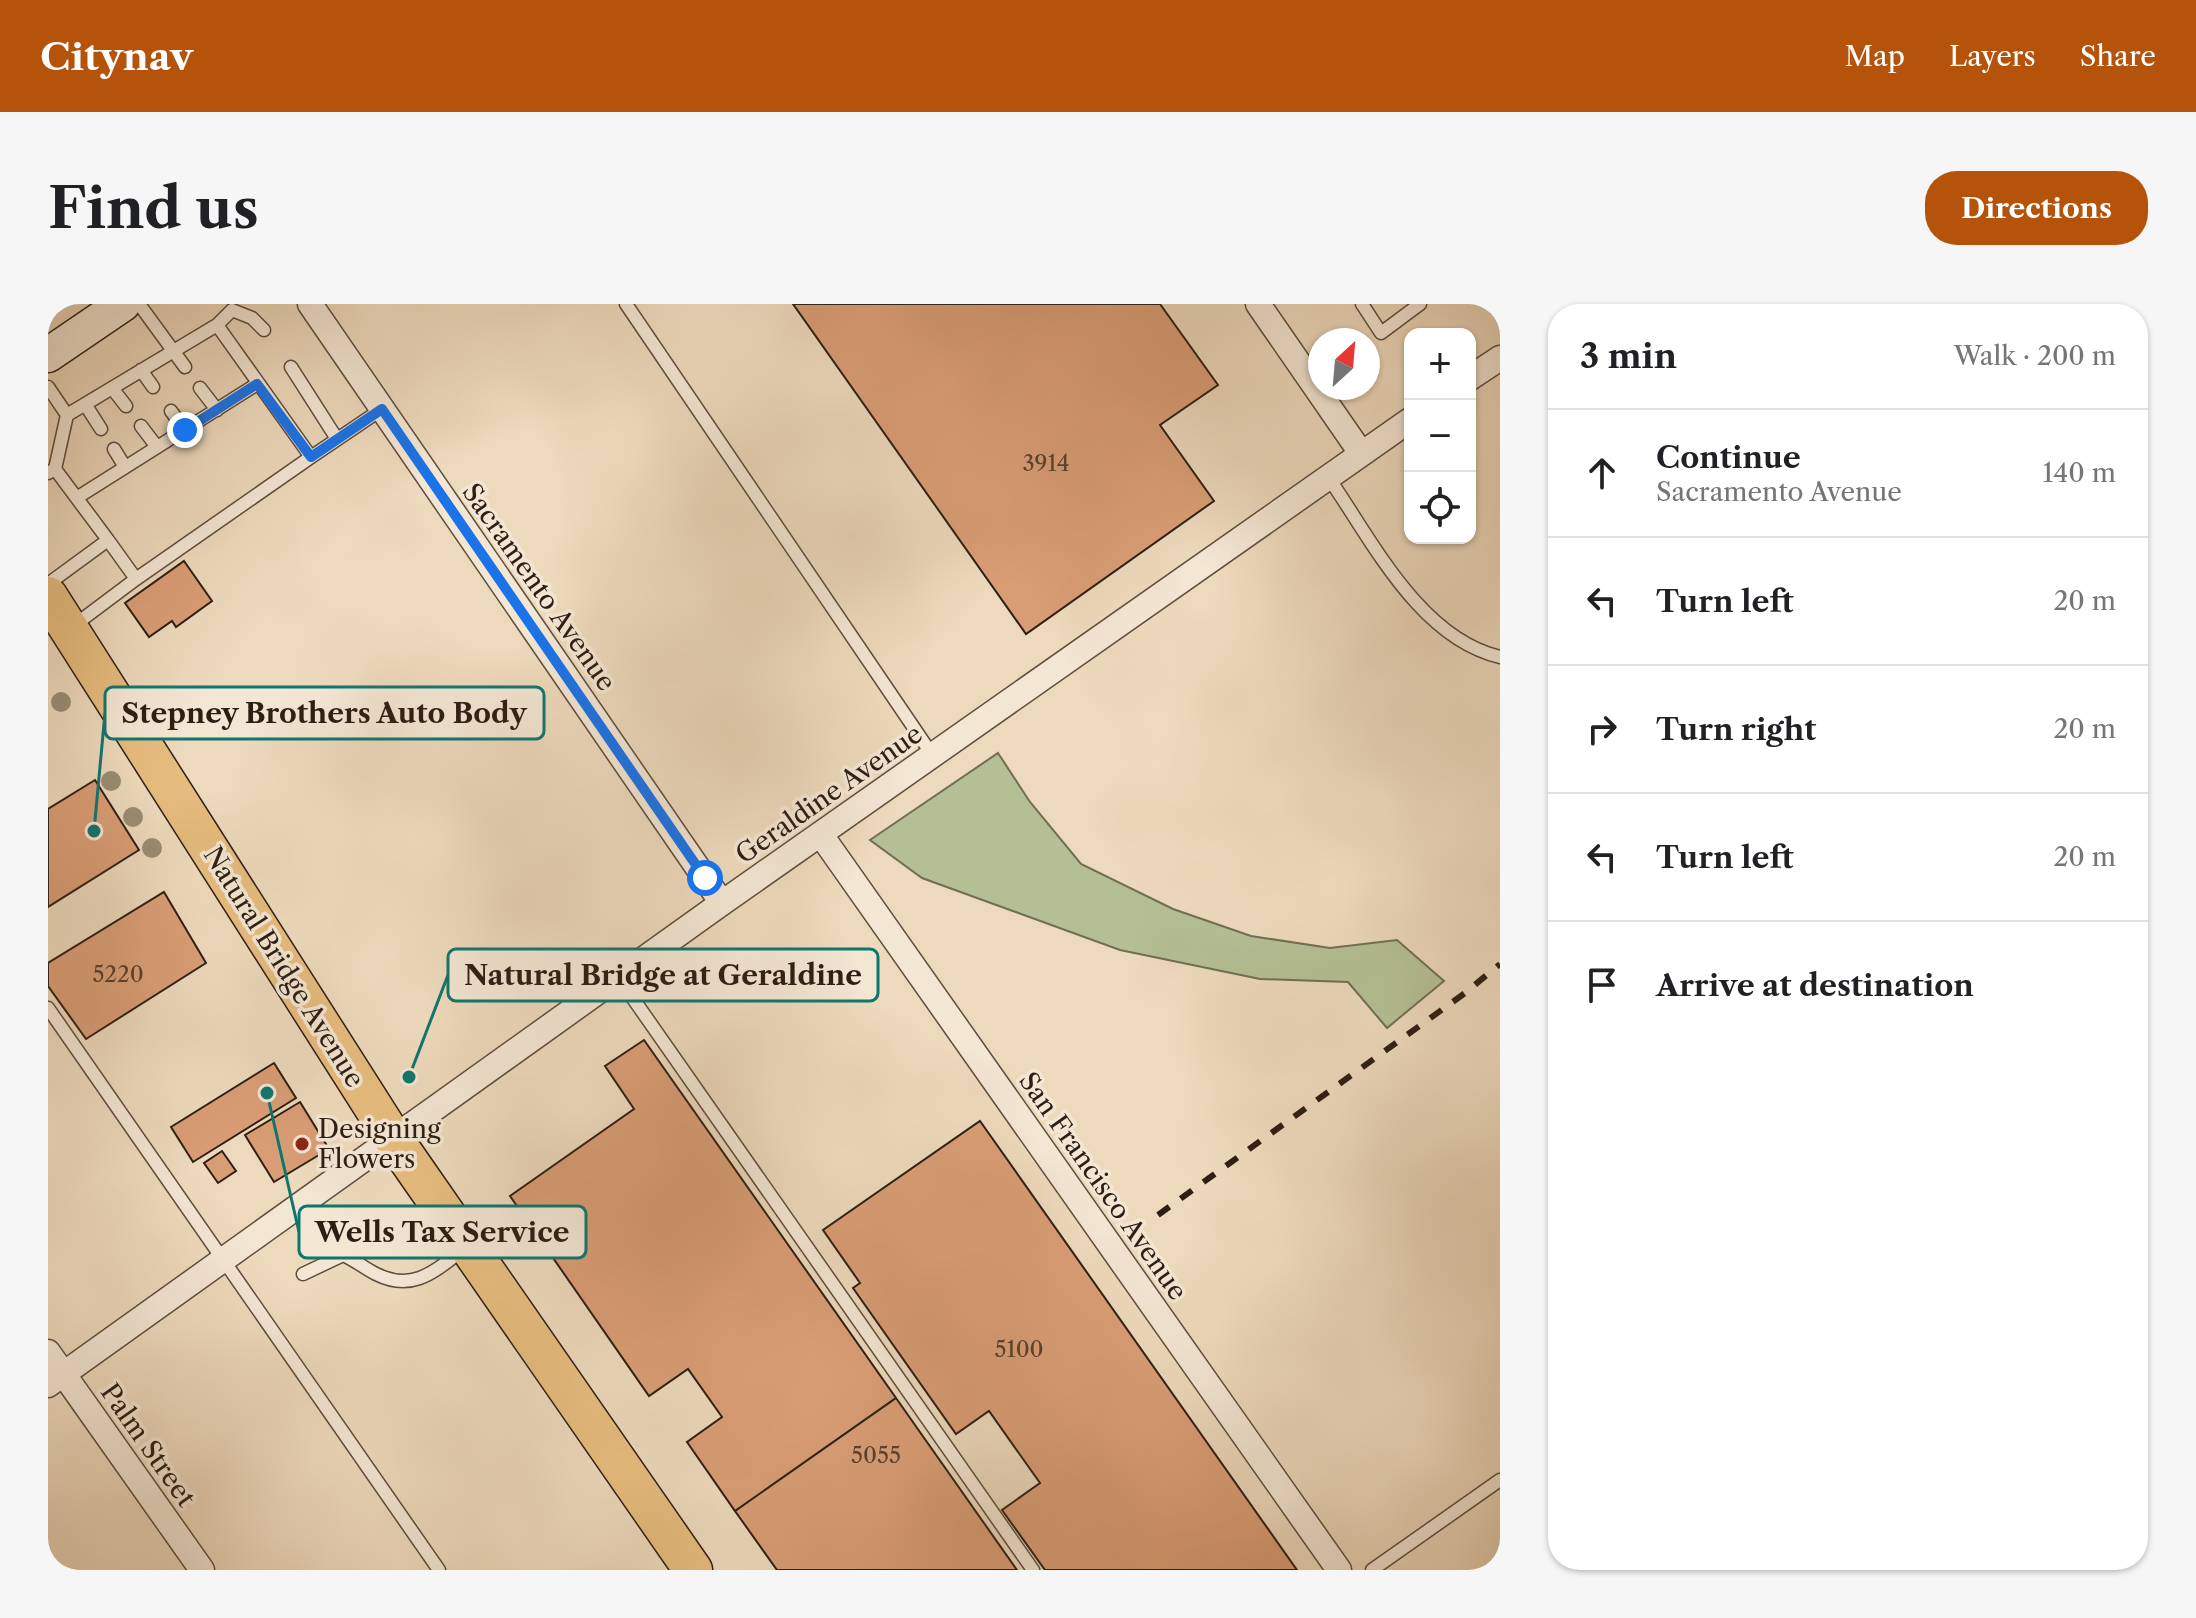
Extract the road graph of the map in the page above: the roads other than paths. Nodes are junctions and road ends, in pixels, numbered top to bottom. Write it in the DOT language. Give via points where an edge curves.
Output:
graph roads {
  1 [pos="123,304"];
  2 [pos="139,304"];
  3 [pos="310,304"];
  4 [pos="626,304"];
  5 [pos="1258,304"];
  6 [pos="1362,304"];
  7 [pos="1420,304"];
  8 [pos="217,325"];
  9 [pos="264,330"];
  10 [pos="172,351"];
  11 [pos="48,355"];
  12 [pos="1500,358"];
  13 [pos="185,367"];
  14 [pos="291,367"];
  15 [pos="141,370"];
  16 [pos="1476,374"];
  17 [pos="257,384"];
  18 [pos="48,387"];
  19 [pos="153,387"];
  20 [pos="112,388"];
  21 [pos="200,388"];
  22 [pos="85,404"];
  23 [pos="126,406"];
  24 [pos="382,409"];
  25 [pos="217,410"];
  26 [pos="171,411"];
  27 [pos="67,415"];
  28 [pos="1404,424"];
  29 [pos="141,426"];
  30 [pos="101,429"];
  31 [pos="185,430"];
  32 [pos="337,439"];
  33 [pos="157,447"];
  34 [pos="114,449"];
  35 [pos="1361,453"];
  36 [pos="311,457"];
  37 [pos="125,467"];
  38 [pos="52,471"];
  39 [pos="1328,477"];
  40 [pos="78,497"];
  41 [pos="108,540"];
  42 [pos="136,579"];
  43 [pos="54,606"];
  44 [pos="1500,657"];
  45 [pos="933,756"];
  46 [pos="821,835"];
  47 [pos="722,903"];
  48 [pos="618,977"];
  49 [pos="48,1008"];
  50 [pos="393,1138"];
  51 [pos="468,1246"];
  52 [pos="222,1261"];
  53 [pos="303,1274"];
  54 [pos="48,1352"];
  55 [pos="56,1379"];
  56 [pos="1500,1480"];
  57 [pos="202,1570"];
  58 [pos="439,1570"];
  59 [pos="693,1570"];
  60 [pos="1033,1570"];
  61 [pos="1339,1570"];
  62 [pos="1372,1570"];
  1 -- 11 [label="main road"];
  2 -- 10 [label="lane"];
  3 -- 24 [label="street, Sacramento Avenue"];
  4 -- 45 [label="lane"];
  5 -- 35 [label="street"];
  6 -- 7 [label="lane" via="1381,333"];
  8 -- 9 [label="lane" via="239,310"];
  8 -- 10 [label="lane"];
  8 -- 17 [label="lane"];
  10 -- 13 [label="lane"];
  10 -- 15 [label="lane"];
  12 -- 16 [label="street"];
  14 -- 32 [label="lane"];
  15 -- 19 [label="lane"];
  15 -- 20 [label="lane"];
  17 -- 25 [label="lane"];
  17 -- 36 [label="lane"];
  18 -- 27 [label="lane"];
  20 -- 22 [label="lane"];
  20 -- 23 [label="lane"];
  21 -- 25 [label="lane"];
  22 -- 27 [label="lane"];
  22 -- 30 [label="lane"];
  24 -- 32 [label="lane"];
  24 -- 47 [label="street, Sacramento Avenue"];
  25 -- 31 [label="lane"];
  26 -- 31 [label="lane"];
  27 -- 38 [label="lane"];
  28 -- 35 [label="street, Geraldine Avenue"];
  29 -- 33 [label="lane"];
  31 -- 33 [label="lane"];
  32 -- 36 [label="lane"];
  33 -- 37 [label="lane"];
  34 -- 37 [label="lane"];
  35 -- 39 [label="street, Geraldine Avenue"];
  36 -- 42 [label="lane"];
  37 -- 40 [label="lane"];
  38 -- 40 [label="lane"];
  39 -- 44 [label="lane" via="1406,588 1442,627 1480,652"];
  39 -- 45 [label="street, Geraldine Avenue"];
  40 -- 41 [label="lane"];
  41 -- 42 [label="lane"];
  41 -- 43 [label="lane"];
  42 -- 43 [label="lane"];
  43 -- 50 [label="main road, Natural Bridge Avenue"];
  45 -- 46 [label="street, Geraldine Avenue"];
  46 -- 47 [label="street, Geraldine Avenue"];
  46 -- 61 [label="street, San Francisco Avenue"];
  47 -- 48 [label="street, Geraldine Avenue"];
  48 -- 50 [label="street, Geraldine Avenue"];
  48 -- 60 [label="lane"];
  49 -- 52 [label="lane"];
  50 -- 51 [label="main road, Natural Bridge Avenue"];
  50 -- 52 [label="street, Geraldine Avenue"];
  51 -- 53 [label="lane" via="413,1282 386,1278 343,1255"];
  51 -- 59 [label="main road, Natural Bridge Avenue"];
  52 -- 55 [label="street, Geraldine Avenue"];
  52 -- 58 [label="lane"];
  54 -- 55 [label="street, Palm Street"];
  55 -- 57 [label="street, Palm Street"];
  56 -- 62 [label="lane"];
}
